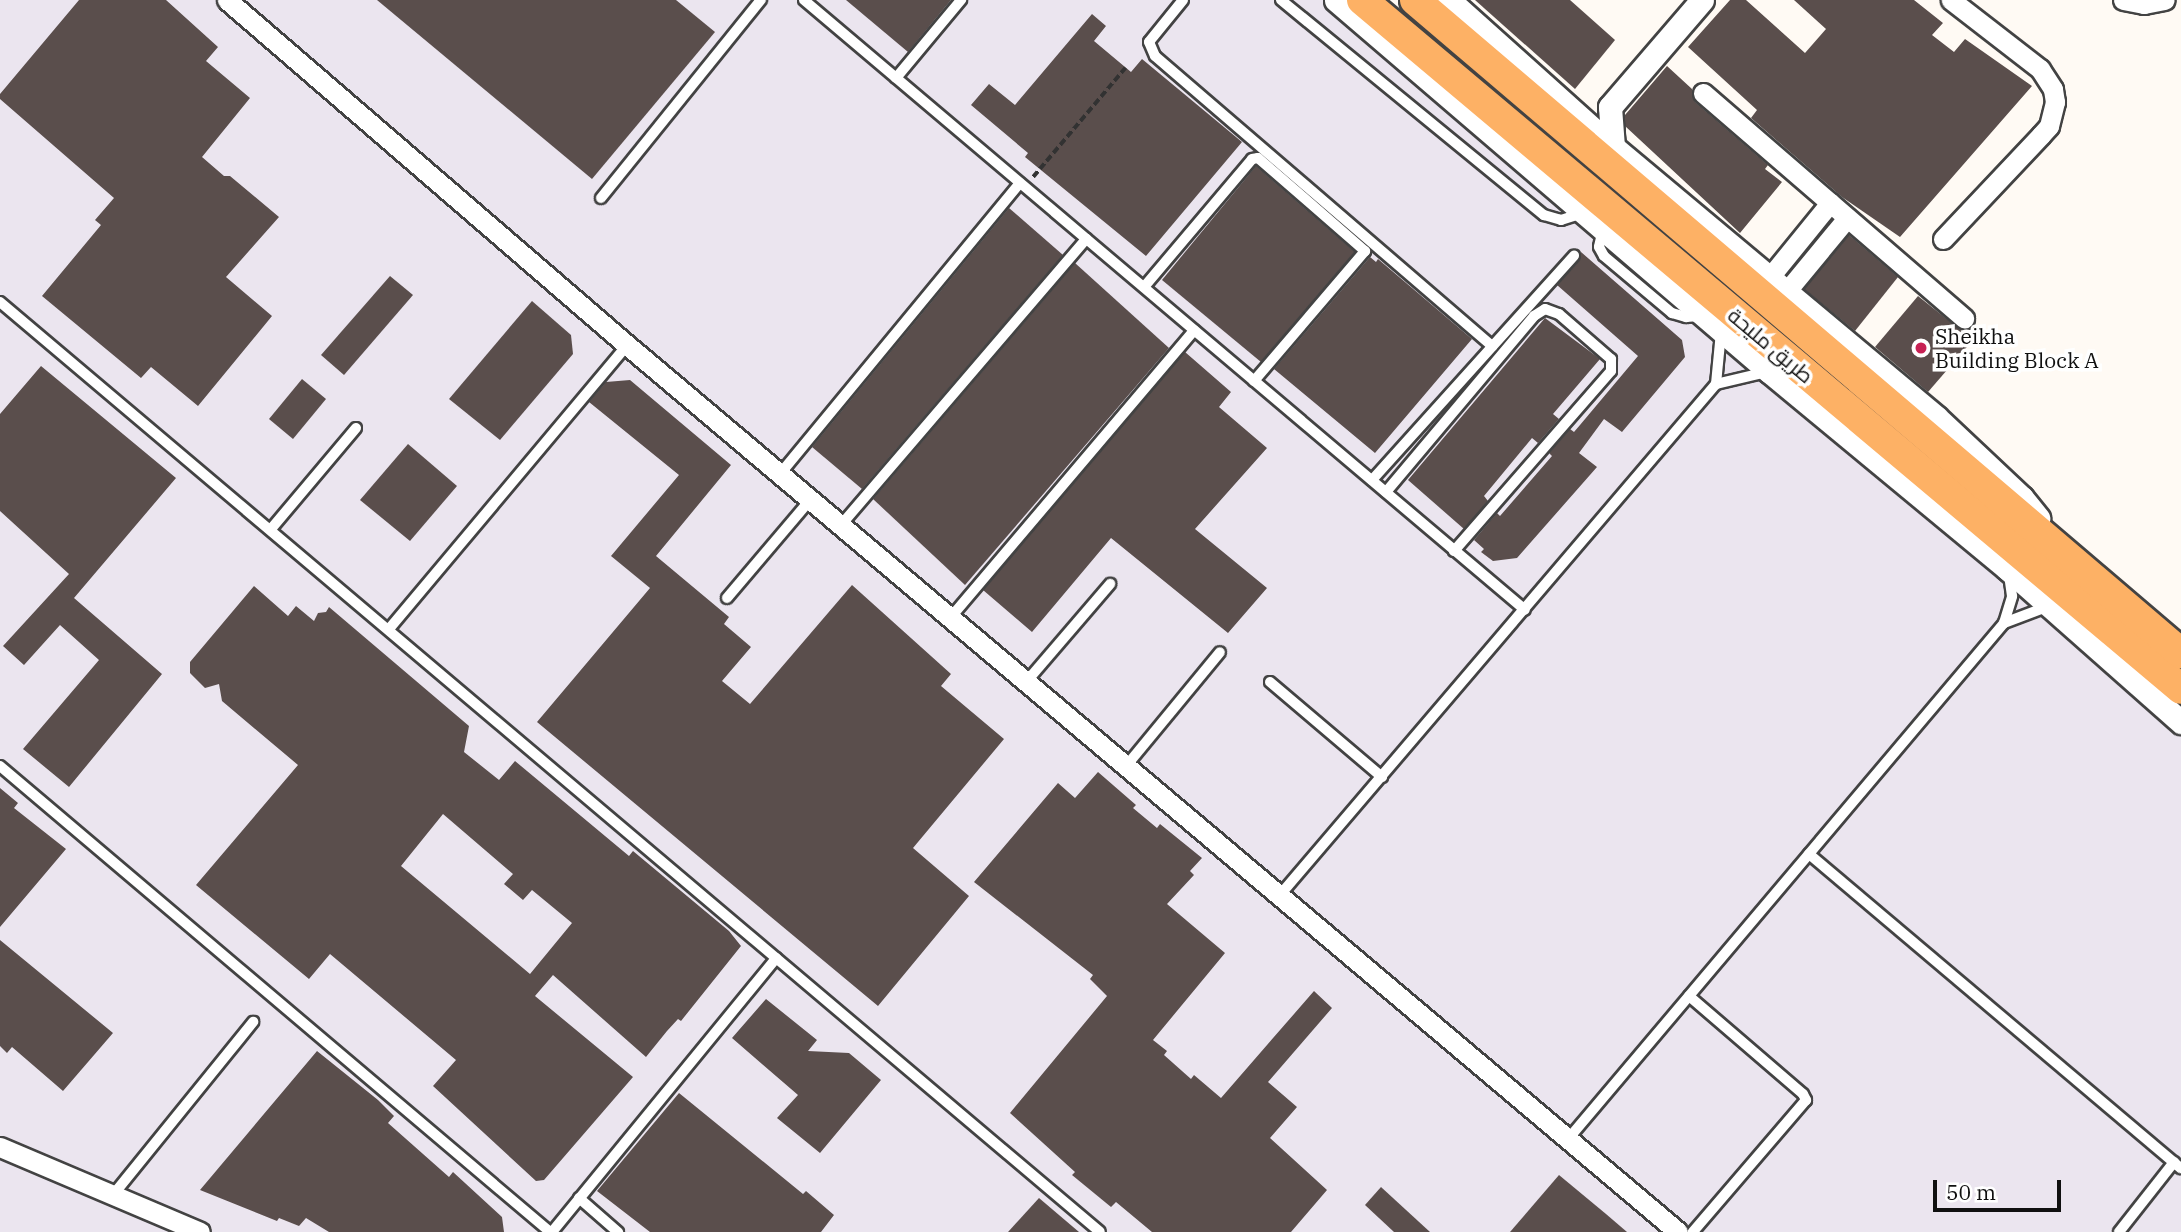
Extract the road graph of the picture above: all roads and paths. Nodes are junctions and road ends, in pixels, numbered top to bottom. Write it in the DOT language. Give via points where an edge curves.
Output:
graph roads {
  1 [pos="227,0"];
  2 [pos="804,0"];
  3 [pos="961,0"];
  4 [pos="1183,0"];
  5 [pos="1281,0"];
  6 [pos="1336,0"];
  7 [pos="1362,0"];
  8 [pos="1415,0"];
  9 [pos="1450,0"];
  10 [pos="1702,0"];
  11 [pos="1951,0"];
  12 [pos="2123,0"];
  13 [pos="2165,0"];
  14 [pos="755,2"];
  15 [pos="1125,68"];
  16 [pos="896,78"];
  17 [pos="1703,93"];
  18 [pos="1610,107"];
  19 [pos="1572,108"];
  20 [pos="1613,146"];
  21 [pos="1022,185"];
  22 [pos="601,198"];
  23 [pos="1830,204"];
  24 [pos="1594,214"];
  25 [pos="1847,218"];
  26 [pos="1086,239"];
  27 [pos="1943,239"];
  28 [pos="1574,256"];
  29 [pos="1777,285"];
  30 [pos="1144,287"];
  31 [pos="0,302"];
  32 [pos="1964,318"];
  33 [pos="1713,322"];
  34 [pos="1194,330"];
  35 [pos="628,345"];
  36 [pos="1492,346"];
  37 [pos="1770,372"];
  38 [pos="1254,381"];
  39 [pos="1716,384"];
  40 [pos="356,428"];
  41 [pos="780,474"];
  42 [pos="1372,480"];
  43 [pos="1386,492"];
  44 [pos="811,499"];
  45 [pos="841,525"];
  46 [pos="271,529"];
  47 [pos="2052,542"];
  48 [pos="1454,551"];
  49 [pos="2008,569"];
  50 [pos="1110,584"];
  51 [pos="727,598"];
  52 [pos="2049,606"];
  53 [pos="1525,610"];
  54 [pos="951,617"];
  55 [pos="2004,623"];
  56 [pos="389,629"];
  57 [pos="1220,652"];
  58 [pos="2181,653"];
  59 [pos="1027,681"];
  60 [pos="1270,682"];
  61 [pos="2181,689"];
  62 [pos="2181,722"];
  63 [pos="1127,765"];
  64 [pos="0,766"];
  65 [pos="1382,776"];
  66 [pos="1809,854"];
  67 [pos="1280,895"];
  68 [pos="776,958"];
  69 [pos="1689,996"];
  70 [pos="253,1022"];
  71 [pos="1569,1138"];
  72 [pos="0,1147"];
  73 [pos="2178,1165"];
  74 [pos="113,1195"];
  75 [pos="579,1198"];
  76 [pos="200,1232"];
  77 [pos="551,1232"];
  78 [pos="618,1232"];
  79 [pos="1100,1232"];
  80 [pos="1678,1232"];
  81 [pos="1693,1232"];
  82 [pos="2119,1232"];
  1 -- 35 [label="street"];
  2 -- 16 [label="lane"];
  3 -- 16 [label="lane"];
  4 -- 36 [label="lane" via="1149,42 1155,56"];
  5 -- 24 [label="lane" via="1545,215 1561,220"];
  6 -- 24 [label="street"];
  7 -- 24 [label="main road, طريق مليحة"];
  8 -- 47 [label="main road, طريق مليحة"];
  9 -- 19 [label="street"];
  10 -- 18 [label="street"];
  11 -- 27 [label="street" via="2040,69 2053,89 2055,102 2049,126"];
  12 -- 13 [label="street" via="2144,4"];
  14 -- 22 [label="lane"];
  15 -- 21 [label="path"];
  16 -- 21 [label="lane"];
  17 -- 23 [label="street"];
  18 -- 19 [label="street"];
  18 -- 20 [label="street"];
  19 -- 20 [label="street"];
  20 -- 29 [label="street"];
  21 -- 26 [label="lane"];
  21 -- 41 [label="lane"];
  23 -- 25 [label="street"];
  23 -- 29 [label="street"];
  24 -- 33 [label="street"];
  24 -- 61 [label="main road, طريق مليحة"];
  25 -- 29 [label="street"];
  25 -- 32 [label="street"];
  26 -- 30 [label="lane"];
  26 -- 45 [label="lane"];
  28 -- 36 [label="lane"];
  29 -- 47 [label="street" via="1936,417 2034,512"];
  30 -- 34 [label="lane"];
  30 -- 38 [label="lane" via="1253,158 1258,158 1364,251"];
  31 -- 46 [label="lane"];
  33 -- 37 [label="street"];
  33 -- 39 [label="lane"];
  34 -- 38 [label="lane"];
  34 -- 54 [label="lane"];
  35 -- 41 [label="street"];
  35 -- 56 [label="lane"];
  36 -- 42 [label="lane"];
  37 -- 39 [label="lane"];
  37 -- 49 [label="street"];
  38 -- 42 [label="lane"];
  39 -- 53 [label="lane"];
  40 -- 46 [label="lane"];
  41 -- 44 [label="street"];
  42 -- 43 [label="lane"];
  43 -- 48 [label="lane"];
  43 -- 48 [label="lane" via="1534,316 1545,309 1559,314 1611,359 1611,371"];
  44 -- 45 [label="street"];
  44 -- 51 [label="lane"];
  45 -- 54 [label="street"];
  46 -- 56 [label="lane"];
  47 -- 58 [label="main road, طريق مليحة"];
  48 -- 53 [label="lane"];
  49 -- 52 [label="street"];
  49 -- 55 [label="lane" via="2012,596"];
  50 -- 59 [label="lane"];
  52 -- 55 [label="lane"];
  52 -- 62 [label="street"];
  53 -- 65 [label="lane"];
  54 -- 59 [label="street"];
  55 -- 66 [label="lane"];
  56 -- 68 [label="lane"];
  57 -- 63 [label="lane"];
  59 -- 63 [label="street"];
  60 -- 65 [label="lane"];
  63 -- 67 [label="street"];
  64 -- 77 [label="lane"];
  65 -- 67 [label="lane"];
  66 -- 69 [label="lane"];
  66 -- 73 [label="lane"];
  67 -- 71 [label="street"];
  68 -- 75 [label="lane"];
  68 -- 79 [label="lane"];
  69 -- 71 [label="lane"];
  69 -- 81 [label="lane" via="1806,1100"];
  70 -- 74 [label="lane"];
  71 -- 80 [label="street"];
  72 -- 74 [label="street"];
  73 -- 82 [label="lane"];
  74 -- 76 [label="street"];
  75 -- 77 [label="lane"];
  75 -- 78 [label="lane"];
}
